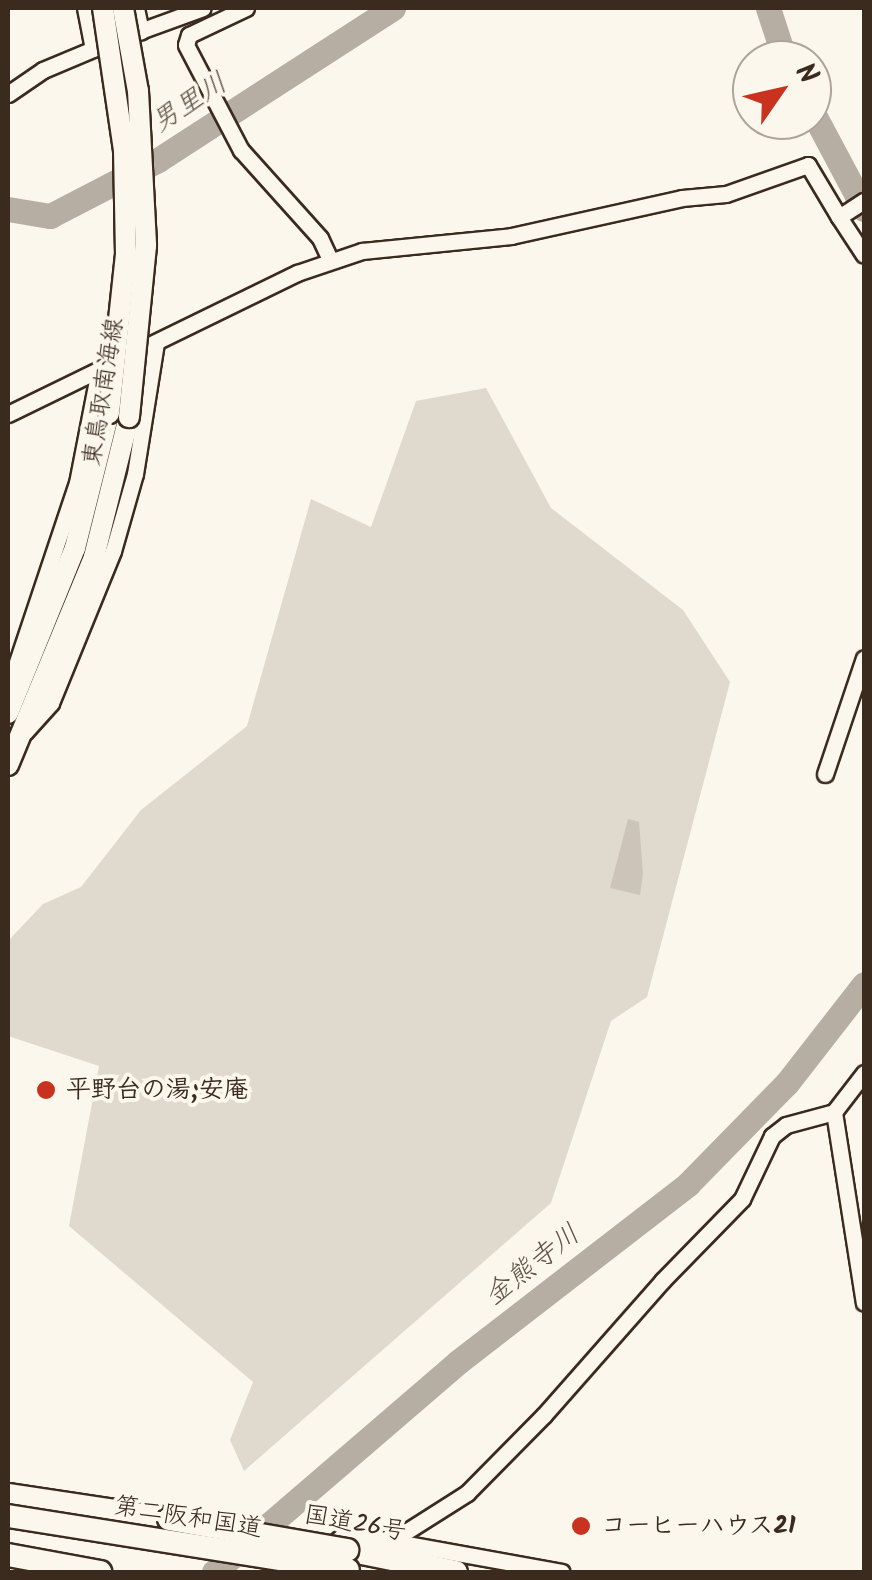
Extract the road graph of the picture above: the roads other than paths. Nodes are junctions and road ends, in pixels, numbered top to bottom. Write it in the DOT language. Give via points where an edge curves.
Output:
graph roads {
  1 [pos="86,8"];
  2 [pos="103,8"];
  3 [pos="123,8"];
  4 [pos="136,8"];
  5 [pos="203,8"];
  6 [pos="246,8"];
  7 [pos="141,31"];
  8 [pos="93,49"];
  9 [pos="8,94"];
  10 [pos="864,201"];
  11 [pos="843,214"];
  12 [pos="864,255"];
  13 [pos="330,260"];
  14 [pos="156,343"];
  15 [pos="99,370"];
  16 [pos="8,414"];
  17 [pos="119,415"];
  18 [pos="864,658"];
  19 [pos="8,688"];
  20 [pos="8,712"];
  21 [pos="18,740"];
  22 [pos="8,765"];
  23 [pos="825,774"];
  24 [pos="864,1073"];
  25 [pos="834,1112"];
  26 [pos="863,1279"];
  27 [pos="864,1303"];
  28 [pos="8,1495"];
  29 [pos="8,1516"];
  30 [pos="393,1540"];
  31 [pos="8,1554"];
  32 [pos="352,1564"];
  33 [pos="100,1572"];
  34 [pos="298,1572"];
  35 [pos="456,1572"];
  36 [pos="562,1572"];
  1 -- 8 [label="street"];
  2 -- 17 [label="main road, 東鳥取南海線, bridge" via="124,150"];
  3 -- 17 [label="main road, 東鳥取南海線, bridge" via="138,91 146,227"];
  4 -- 7 [label="street"];
  5 -- 7 [label="street"];
  6 -- 13 [label="street" via="189,35 186,45 241,150 320,238"];
  7 -- 8 [label="street"];
  8 -- 9 [label="street"];
  10 -- 11 [label="street"];
  11 -- 12 [label="street"];
  11 -- 13 [label="street" via="808,165 726,194 511,236"];
  13 -- 14 [label="street"];
  14 -- 15 [label="street"];
  14 -- 21 [label="street" via="135,474 113,551 51,704"];
  15 -- 16 [label="street"];
  15 -- 19 [label="street" via="77,483"];
  17 -- 20 [label="main road, 東鳥取南海線" via="75,548"];
  17 -- 21 [label="main road, 東鳥取南海線" via="94,556"];
  18 -- 23 [label="street"];
  21 -- 22 [label="main road, 東鳥取南海線"];
  24 -- 25 [label="street"];
  25 -- 26 [label="street"];
  25 -- 30 [label="street" via="786,1125 772,1136 742,1199 544,1415 468,1493"];
  26 -- 27 [label="street"];
  28 -- 32 [label="highway, 国道26号, bridge" via="169,1519"];
  29 -- 32 [label="highway, 第二阪和国道, bridge"];
  30 -- 34 [label="street" via="346,1533"];
  30 -- 36 [label="street"];
  31 -- 33 [label="highway"];
  32 -- 35 [label="highway, 国道26号"];
}
